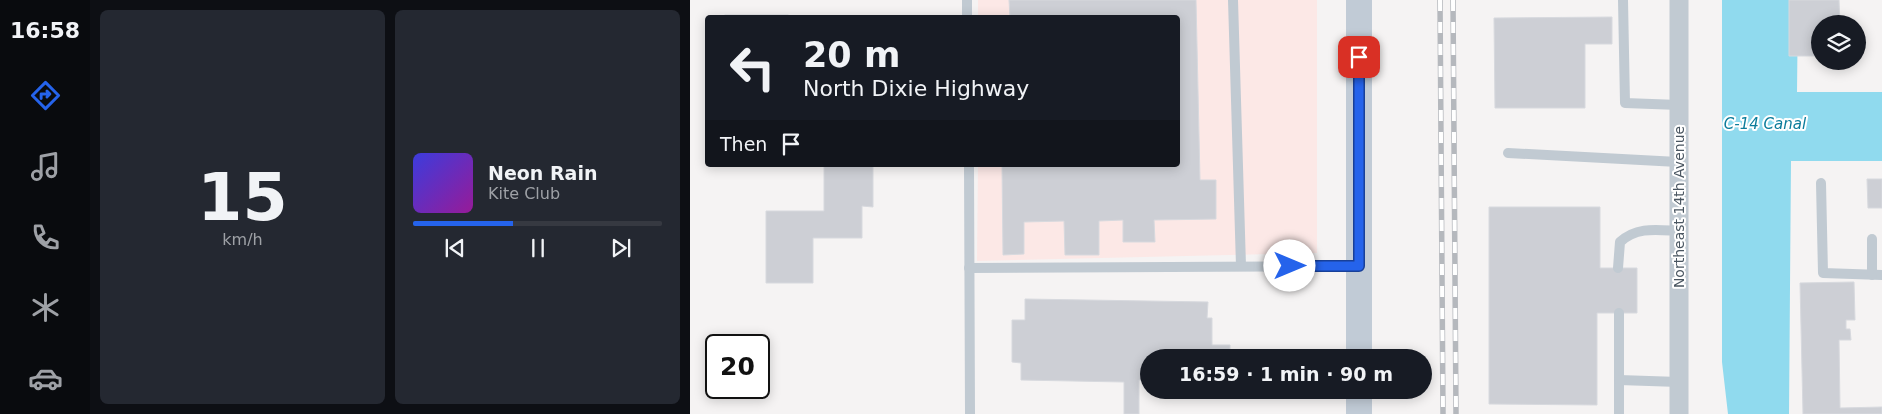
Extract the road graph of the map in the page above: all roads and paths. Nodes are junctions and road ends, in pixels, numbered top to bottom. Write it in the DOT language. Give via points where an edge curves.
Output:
graph roads {
  1 [pos="967,0"];
  2 [pos="1233,0"];
  3 [pos="1359,0"];
  4 [pos="1623,0"];
  5 [pos="1678,0"];
  6 [pos="967,15"];
  7 [pos="1679,105"];
  8 [pos="1508,153"];
  9 [pos="1678,162"];
  10 [pos="969,167"];
  11 [pos="1822,183"];
  12 [pos="1679,231"];
  13 [pos="1872,239"];
  14 [pos="1240,266"];
  15 [pos="1359,266"];
  16 [pos="969,268"];
  17 [pos="1618,268"];
  18 [pos="1877,275"];
  19 [pos="1618,313"];
  20 [pos="1359,349"];
  21 [pos="1619,380"];
  22 [pos="1679,382"];
  23 [pos="1359,399"];
  24 [pos="970,414"];
  25 [pos="1359,414"];
  26 [pos="1619,414"];
  27 [pos="1679,414"];
  1 -- 6 [label="lane"];
  2 -- 14 [label="lane"];
  3 -- 15 [label="main road"];
  4 -- 7 [label="lane" via="1625,103"];
  5 -- 7 [label="street, Northeast 14th Avenue"];
  7 -- 9 [label="street, Northeast 14th Avenue"];
  8 -- 9 [label="lane"];
  9 -- 12 [label="street, Northeast 14th Avenue"];
  10 -- 16 [label="lane"];
  11 -- 18 [label="lane" via="1822,273"];
  12 -- 17 [label="lane" via="1642,230 1628,235 1620,242"];
  12 -- 22 [label="street, Northeast 14th Avenue"];
  13 -- 18 [label="lane"];
  14 -- 15 [label="lane"];
  14 -- 16 [label="lane"];
  15 -- 20 [label="main road"];
  16 -- 24 [label="lane"];
  19 -- 21 [label="lane"];
  21 -- 22 [label="lane"];
  21 -- 26 [label="lane"];
  22 -- 27 [label="street, Northeast 14th Avenue"];
  23 -- 25 [label="main road"];
}
